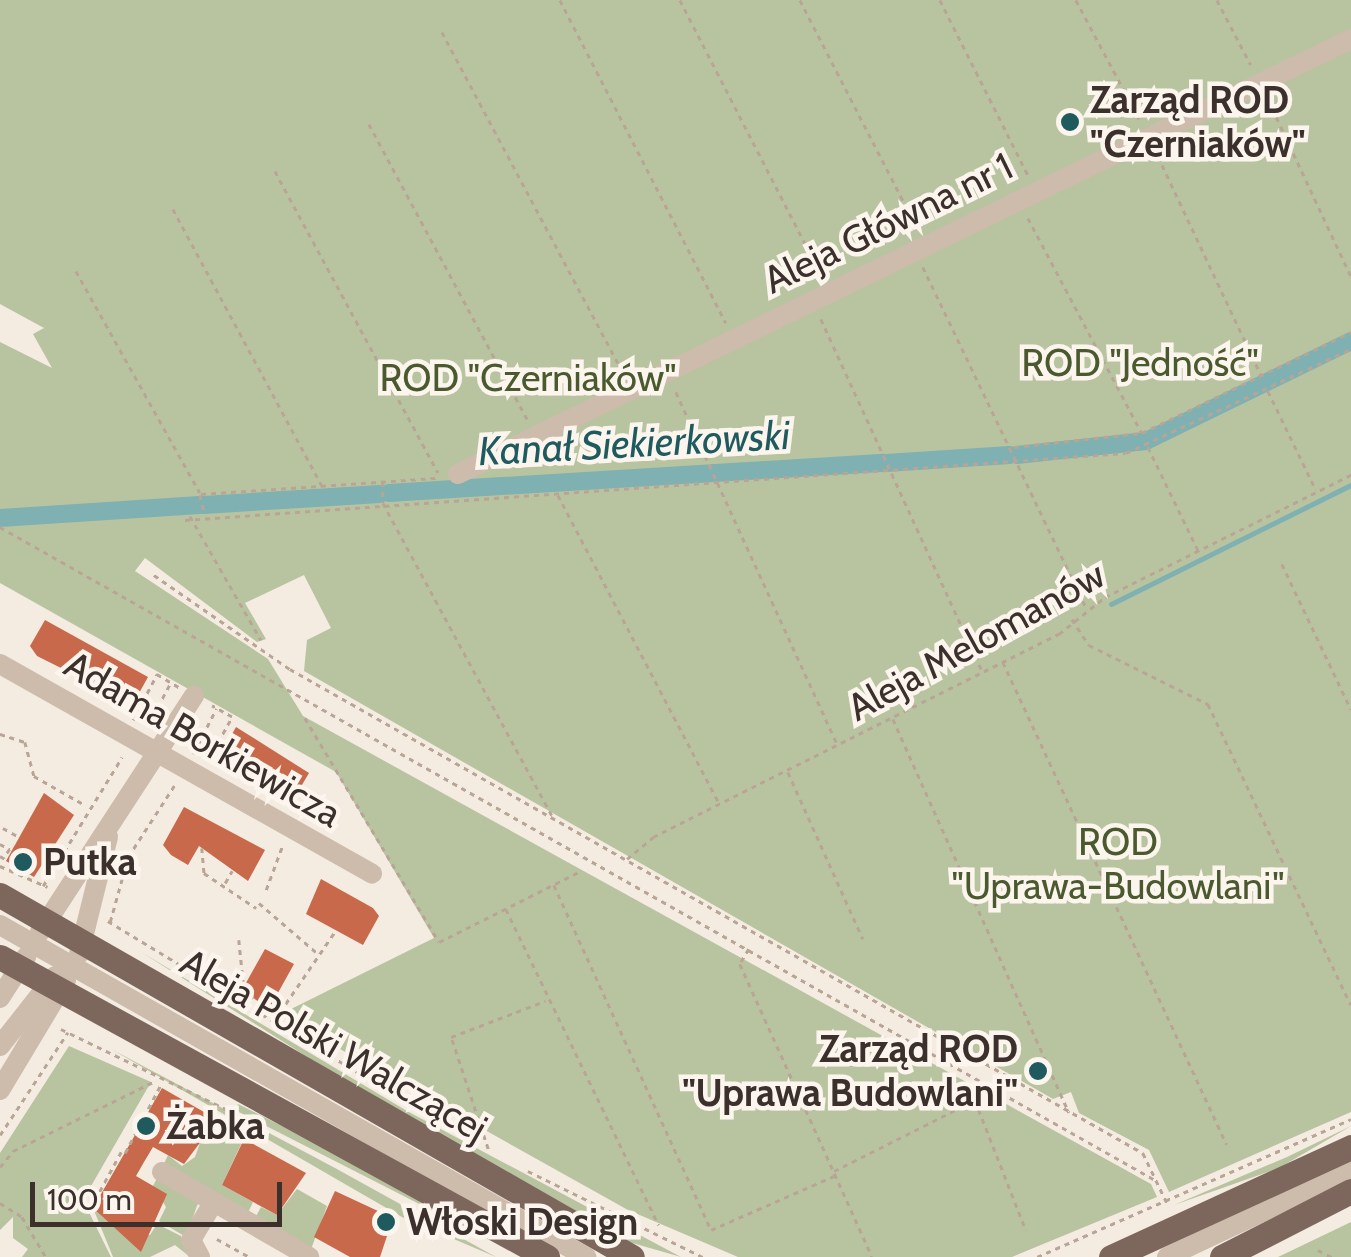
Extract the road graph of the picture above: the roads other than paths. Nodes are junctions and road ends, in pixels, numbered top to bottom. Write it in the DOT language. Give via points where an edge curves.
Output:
graph roads {
  1 [pos="1351,39"];
  2 [pos="450,476"];
  3 [pos="0,664"];
  4 [pos="194,696"];
  5 [pos="159,754"];
  6 [pos="108,835"];
  7 [pos="372,874"];
  8 [pos="7,885"];
  9 [pos="47,920"];
  10 [pos="0,925"];
  11 [pos="83,942"];
  12 [pos="34,944"];
  13 [pos="10,962"];
  14 [pos="70,966"];
  15 [pos="53,988"];
  16 [pos="0,998"];
  17 [pos="0,1046"];
  18 [pos="0,1090"];
  19 [pos="1351,1147"];
  20 [pos="1351,1170"];
  21 [pos="162,1172"];
  22 [pos="1351,1191"];
  23 [pos="212,1203"];
  24 [pos="200,1257"];
  25 [pos="309,1257"];
  26 [pos="547,1257"];
  27 [pos="586,1257"];
  28 [pos="632,1257"];
  29 [pos="1112,1257"];
  30 [pos="1167,1257"];
  31 [pos="1222,1257"];
  1 -- 2 [label="street, Aleja Główna nr 1"];
  3 -- 5 [label="street, Adama Borkiewicza"];
  4 -- 5 [label="street"];
  5 -- 6 [label="street"];
  5 -- 7 [label="street, Adama Borkiewicza"];
  6 -- 9 [label="street"];
  6 -- 11 [label="street"];
  8 -- 9 [label="main road, Aleja Polski Walczącej"];
  9 -- 11 [label="main road, Aleja Polski Walczącej"];
  9 -- 12 [label="street"];
  10 -- 12 [label="street"];
  11 -- 14 [label="street"];
  11 -- 28 [label="main road, Aleja Polski Walczącej"];
  12 -- 13 [label="street"];
  12 -- 14 [label="street"];
  13 -- 15 [label="main road, Aleja Polski Walczącej"];
  13 -- 16 [label="street"];
  14 -- 15 [label="street"];
  14 -- 27 [label="street"];
  15 -- 17 [label="street"];
  15 -- 18 [label="street"];
  15 -- 26 [label="main road, Aleja Polski Walczącej"];
  19 -- 29 [label="main road"];
  20 -- 30 [label="street"];
  21 -- 23 [label="street"];
  22 -- 31 [label="main road"];
  23 -- 24 [label="street" via="191,1240"];
  23 -- 25 [label="street"];
}
